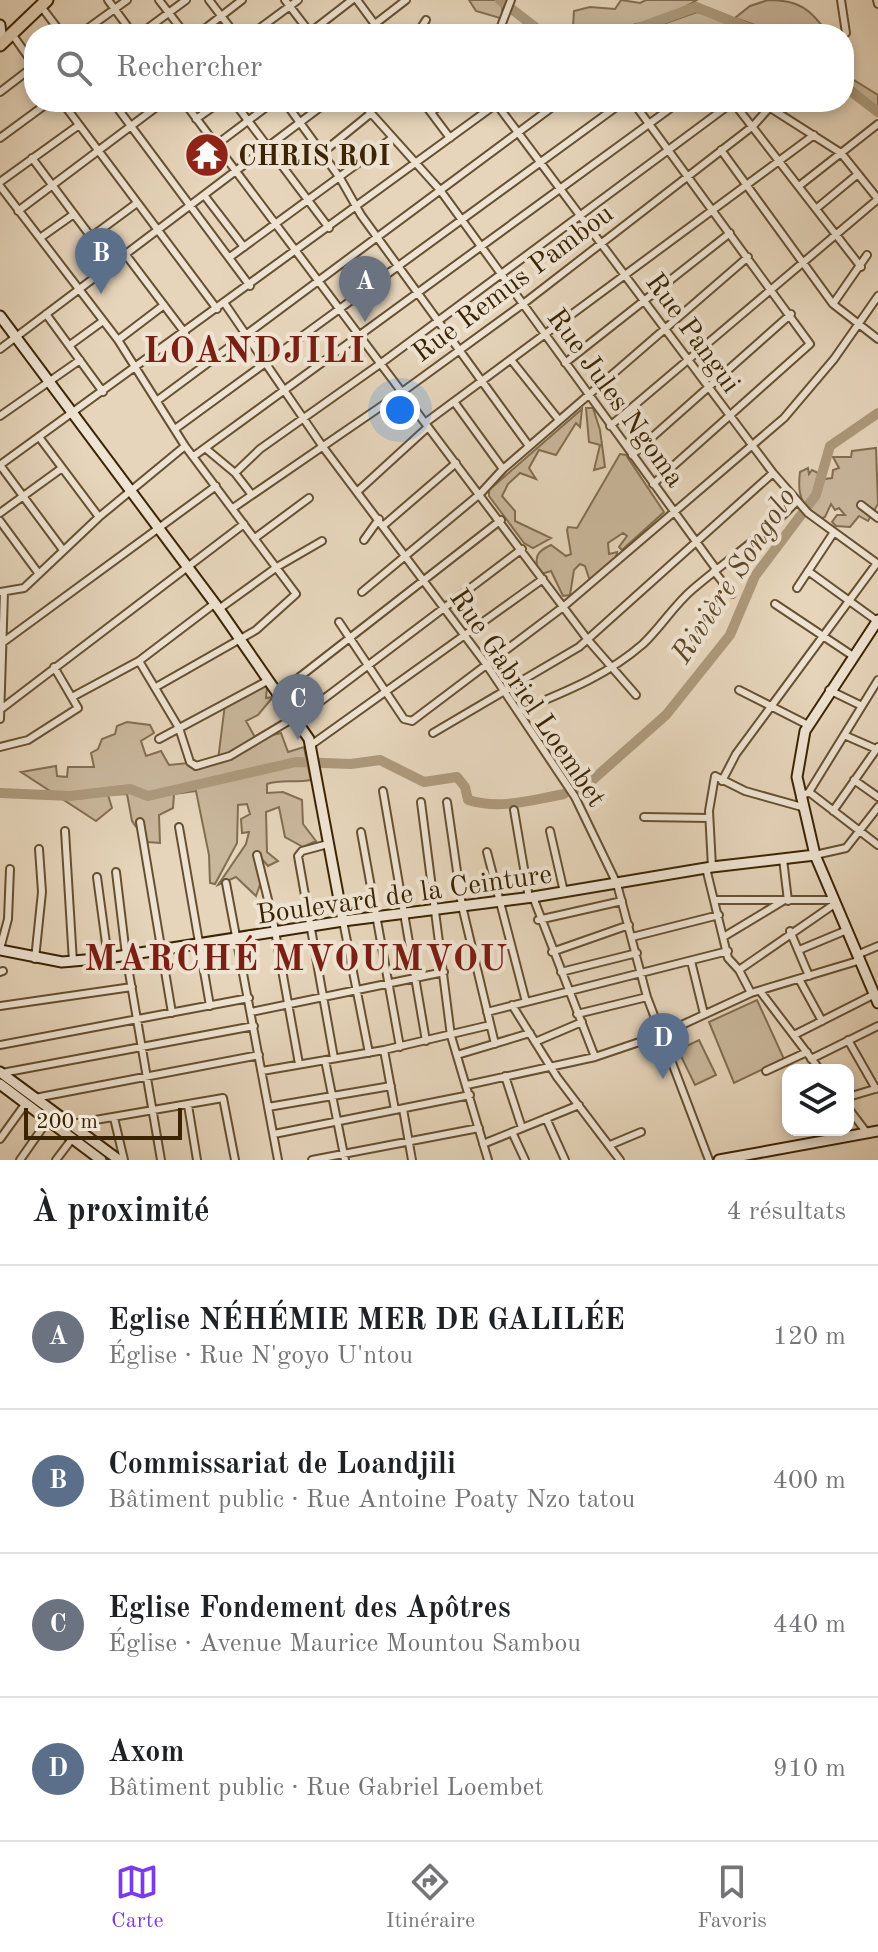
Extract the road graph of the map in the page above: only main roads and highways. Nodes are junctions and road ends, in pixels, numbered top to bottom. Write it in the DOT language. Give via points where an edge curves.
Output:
graph roads {
  1 [pos="42,2"];
  2 [pos="1,44"];
  1 -- 2 [label="highway"];
}
